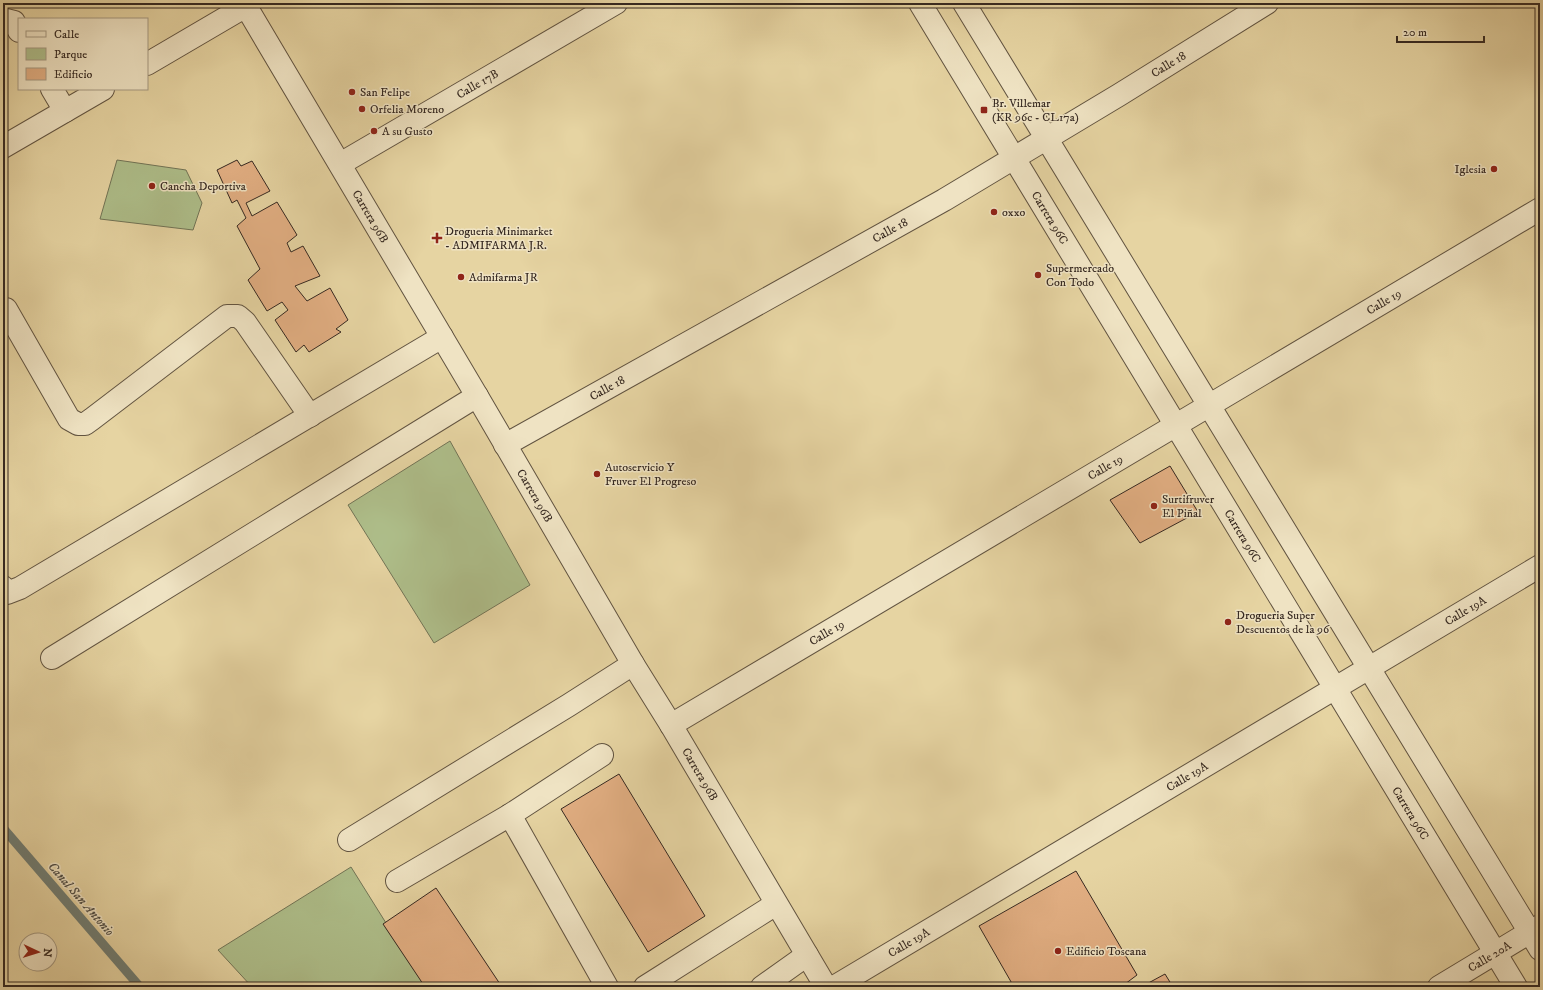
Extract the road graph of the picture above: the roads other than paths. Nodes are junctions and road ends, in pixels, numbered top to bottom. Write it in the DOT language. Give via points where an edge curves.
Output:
graph roads {
  1 [pos="616,3"];
  2 [pos="920,3"];
  3 [pos="964,3"];
  4 [pos="1267,3"];
  5 [pos="245,5"];
  6 [pos="3,21"];
  7 [pos="18,28"];
  8 [pos="148,63"];
  9 [pos="53,90"];
  10 [pos="101,90"];
  11 [pos="65,111"];
  12 [pos="1046,138"];
  13 [pos="3,147"];
  14 [pos="1014,158"];
  15 [pos="340,164"];
  16 [pos="1540,209"];
  17 [pos="6,309"];
  18 [pos="442,338"];
  19 [pos="477,396"];
  20 [pos="1209,405"];
  21 [pos="310,416"];
  22 [pos="1175,425"];
  23 [pos="506,445"];
  24 [pos="1540,566"];
  25 [pos="3,587"];
  26 [pos="52,658"];
  27 [pos="633,664"];
  28 [pos="1369,668"];
  29 [pos="1335,688"];
  30 [pos="671,725"];
  31 [pos="602,755"];
  32 [pos="510,815"];
  33 [pos="349,840"];
  34 [pos="397,881"];
  35 [pos="776,904"];
  36 [pos="1537,936"];
  37 [pos="1495,953"];
  38 [pos="807,956"];
  39 [pos="607,987"];
  40 [pos="645,987"];
  41 [pos="762,987"];
  42 [pos="826,987"];
  43 [pos="834,987"];
  44 [pos="1439,987"];
  45 [pos="1516,987"];
  1 -- 15 [label="street, Calle 17B"];
  2 -- 14 [label="street, Carrera 96C"];
  3 -- 12 [label="street"];
  4 -- 12 [label="street, Calle 18"];
  5 -- 8 [label="street"];
  5 -- 15 [label="street, Carrera 96B"];
  6 -- 7 [label="street" via="14,22"];
  9 -- 11 [label="street"];
  10 -- 11 [label="street"];
  11 -- 13 [label="street"];
  12 -- 14 [label="street, Calle 18"];
  12 -- 20 [label="street"];
  14 -- 22 [label="street, Carrera 96C"];
  14 -- 23 [label="street, Calle 18" via="944,200"];
  15 -- 18 [label="street, Carrera 96B"];
  16 -- 20 [label="street, Calle 19"];
  17 -- 21 [label="street" via="69,418 78,424 85,424 92,419 227,316 238,316 245,322"];
  18 -- 19 [label="street, Carrera 96B"];
  18 -- 21 [label="street"];
  19 -- 23 [label="street, Carrera 96B"];
  19 -- 26 [label="street"];
  20 -- 22 [label="street, Calle 19"];
  20 -- 28 [label="street"];
  21 -- 25 [label="street" via="20,588 7,593"];
  22 -- 29 [label="street, Carrera 96C"];
  22 -- 30 [label="street, Calle 19"];
  23 -- 27 [label="street, Carrera 96B"];
  24 -- 28 [label="street, Calle 19A"];
  27 -- 30 [label="street, Carrera 96B"];
  27 -- 33 [label="street"];
  28 -- 29 [label="street, Calle 19A"];
  28 -- 36 [label="street"];
  29 -- 37 [label="street, Carrera 96C"];
  29 -- 43 [label="street, Calle 19A"];
  30 -- 35 [label="street, Carrera 96B"];
  31 -- 32 [label="street"];
  32 -- 34 [label="street"];
  32 -- 39 [label="street"];
  35 -- 38 [label="street, Carrera 96B"];
  35 -- 40 [label="street"];
  36 -- 37 [label="street, Calle 20A"];
  37 -- 44 [label="street, Calle 20A"];
  37 -- 45 [label="street, Carrera 96C"];
  38 -- 41 [label="street"];
  38 -- 42 [label="street, Carrera 96B"];
}
